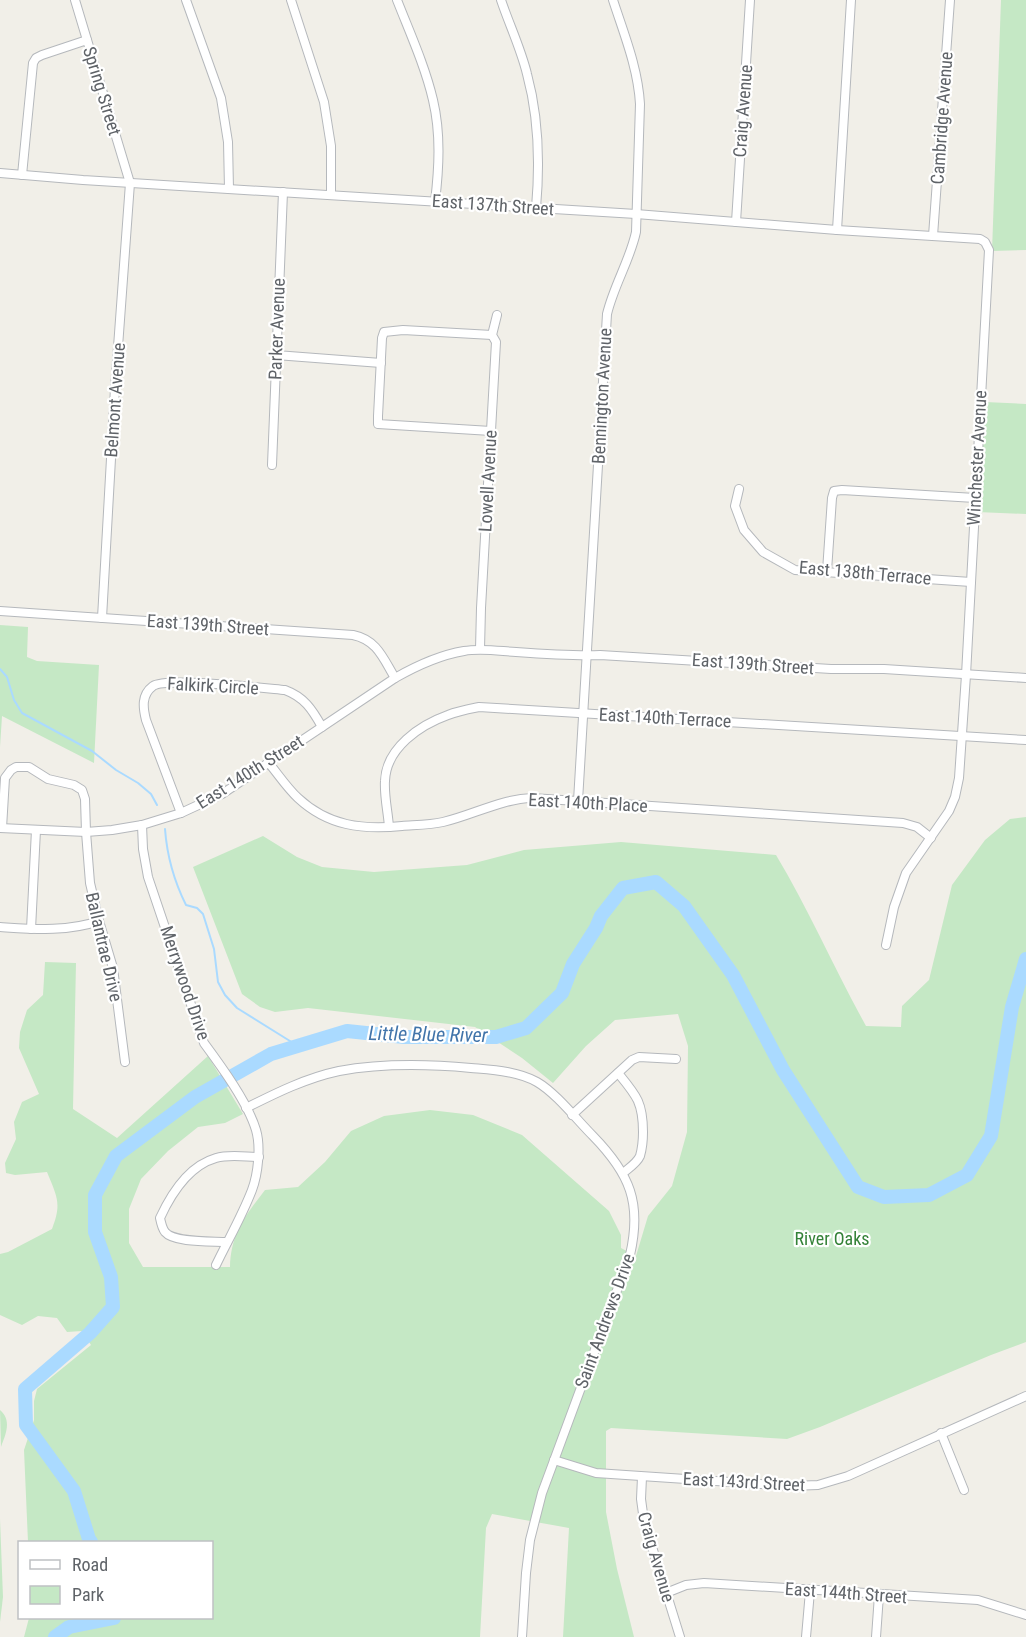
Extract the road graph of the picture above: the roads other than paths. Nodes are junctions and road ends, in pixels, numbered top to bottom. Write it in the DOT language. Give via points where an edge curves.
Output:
graph roads {
  1 [pos="75,0"];
  2 [pos="186,0"];
  3 [pos="291,0"];
  4 [pos="397,0"];
  5 [pos="501,0"];
  6 [pos="613,0"];
  7 [pos="750,0"];
  8 [pos="851,0"];
  9 [pos="950,0"];
  10 [pos="87,40"];
  11 [pos="0,173"];
  12 [pos="22,175"];
  13 [pos="130,183"];
  14 [pos="229,189"];
  15 [pos="283,192"];
  16 [pos="331,195"];
  17 [pos="435,202"];
  18 [pos="536,208"];
  19 [pos="636,214"];
  20 [pos="736,222"];
  21 [pos="837,230"];
  22 [pos="933,236"];
  23 [pos="985,242"];
  24 [pos="497,315"];
  25 [pos="492,335"];
  26 [pos="276,355"];
  27 [pos="381,363"];
  28 [pos="491,431"];
  29 [pos="272,465"];
  30 [pos="739,489"];
  31 [pos="975,498"];
  32 [pos="827,571"];
  33 [pos="971,582"];
  34 [pos="0,611"];
  35 [pos="102,618"];
  36 [pos="480,650"];
  37 [pos="587,655"];
  38 [pos="966,675"];
  39 [pos="395,678"];
  40 [pos="1026,678"];
  41 [pos="584,713"];
  42 [pos="322,727"];
  43 [pos="962,736"];
  44 [pos="1026,740"];
  45 [pos="268,762"];
  46 [pos="578,801"];
  47 [pos="181,813"];
  48 [pos="142,825"];
  49 [pos="389,827"];
  50 [pos="1,828"];
  51 [pos="36,830"];
  52 [pos="86,832"];
  53 [pos="931,838"];
  54 [pos="99,921"];
  55 [pos="0,927"];
  56 [pos="31,929"];
  57 [pos="886,945"];
  58 [pos="676,1059"];
  59 [pos="125,1062"];
  60 [pos="618,1073"];
  61 [pos="246,1108"];
  62 [pos="572,1115"];
  63 [pos="259,1157"];
  64 [pos="623,1173"];
  65 [pos="227,1242"];
  66 [pos="216,1265"];
  67 [pos="1026,1396"];
  68 [pos="941,1434"];
  69 [pos="554,1460"];
  70 [pos="642,1477"];
  71 [pos="964,1490"];
  72 [pos="810,1591"];
  73 [pos="666,1593"];
  74 [pos="879,1595"];
  75 [pos="1026,1615"];
  76 [pos="522,1637"];
  77 [pos="680,1637"];
  78 [pos="806,1637"];
  79 [pos="876,1637"];
  1 -- 10 [label="street, Spring Street"];
  2 -- 14 [label="street" via="221,98 228,142"];
  3 -- 16 [label="street" via="324,102 331,146"];
  4 -- 17 [label="street" via="433,100 439,151"];
  5 -- 18 [label="street" via="533,101 539,154"];
  6 -- 19 [label="street, Bennington Avenue" via="639,86"];
  7 -- 20 [label="street, Craig Avenue"];
  8 -- 21 [label="street"];
  9 -- 22 [label="street, Cambridge Avenue"];
  10 -- 12 [label="street" via="42,55 33,63"];
  10 -- 13 [label="street, Spring Street"];
  11 -- 12 [label="street, East 137th Street"];
  12 -- 13 [label="street, East 137th Street"];
  13 -- 14 [label="street, East 137th Street"];
  13 -- 35 [label="street, Belmont Avenue"];
  14 -- 15 [label="street, East 137th Street"];
  15 -- 16 [label="street, East 137th Street"];
  15 -- 26 [label="street, Parker Avenue"];
  16 -- 17 [label="street, East 137th Street"];
  17 -- 18 [label="street, East 137th Street"];
  18 -- 19 [label="street, East 137th Street"];
  19 -- 20 [label="street, East 137th Street"];
  19 -- 37 [label="street, Bennington Avenue" via="633,248 607,314"];
  20 -- 21 [label="street, East 137th Street"];
  21 -- 22 [label="street, East 137th Street"];
  22 -- 23 [label="street, East 137th Street"];
  23 -- 31 [label="street, Winchester Avenue" via="989,250"];
  24 -- 25 [label="street, Lowell Avenue"];
  25 -- 27 [label="street" via="384,332"];
  25 -- 28 [label="street, Lowell Avenue" via="496,342"];
  26 -- 27 [label="street"];
  26 -- 29 [label="street, Parker Avenue"];
  27 -- 28 [label="street" via="378,424"];
  28 -- 36 [label="street, Lowell Avenue"];
  30 -- 32 [label="street, East 138th Terrace" via="735,506 744,530 763,552 795,570"];
  31 -- 32 [label="street" via="834,491"];
  31 -- 33 [label="street, Winchester Avenue"];
  32 -- 33 [label="street, East 138th Terrace"];
  33 -- 38 [label="street, Winchester Avenue"];
  34 -- 35 [label="street, East 139th Street"];
  35 -- 39 [label="street, East 139th Street" via="363,637 377,648"];
  36 -- 37 [label="street, East 139th Street"];
  36 -- 39 [label="street, East 140th Street" via="444,656"];
  37 -- 38 [label="street, East 139th Street"];
  37 -- 41 [label="street, Bennington Avenue"];
  38 -- 40 [label="street, East 139th Street"];
  38 -- 43 [label="street, Winchester Avenue"];
  39 -- 42 [label="street, East 140th Street"];
  41 -- 43 [label="street, East 140th Terrace"];
  41 -- 46 [label="street, Bennington Avenue"];
  41 -- 49 [label="street, East 140th Terrace" via="479,707 428,723 404,742 388,765 385,781"];
  42 -- 45 [label="street, East 140th Street"];
  42 -- 47 [label="street, Falkirk Circle" via="303,700 285,690 173,681 155,684 144,699 143,708"];
  43 -- 44 [label="street, East 140th Terrace"];
  43 -- 53 [label="street, Winchester Avenue" via="955,797"];
  45 -- 47 [label="street, East 140th Street" via="222,794"];
  45 -- 49 [label="street, East 140th Place" via="296,796 322,815 355,826"];
  46 -- 49 [label="street, East 140th Place" via="521,798 442,822"];
  46 -- 53 [label="street, East 140th Place" via="903,823 917,827"];
  47 -- 48 [label="street, East 140th Street"];
  48 -- 52 [label="street, East 140th Street"];
  48 -- 61 [label="street, Merrywood Drive" via="148,877 204,1043"];
  50 -- 51 [label="street, East 140th Street"];
  50 -- 52 [label="street, Ballantrae Drive" via="5,778 11,770 23,766 82,790"];
  51 -- 52 [label="street, East 140th Street"];
  51 -- 56 [label="street"];
  52 -- 54 [label="street, Ballantrae Drive" via="90,883"];
  53 -- 57 [label="street, Winchester Avenue" via="906,873"];
  54 -- 56 [label="street" via="66,928"];
  54 -- 59 [label="street, Ballantrae Drive" via="113,968"];
  55 -- 56 [label="street"];
  58 -- 60 [label="street" via="639,1057"];
  60 -- 62 [label="street"];
  60 -- 64 [label="street" via="634,1092 643,1117 640,1156"];
  61 -- 62 [label="street, Saint Andrews Drive" via="283,1090 339,1072 392,1065 435,1065 516,1074 537,1083"];
  61 -- 63 [label="street, Merrywood Drive" via="257,1131"];
  62 -- 64 [label="street, Saint Andrews Drive"];
  63 -- 65 [label="street, Merrywood Drive" via="252,1189"];
  63 -- 65 [label="street" via="218,1157 203,1163 177,1188 160,1218 163,1230 175,1239"];
  64 -- 69 [label="street, Saint Andrews Drive" via="634,1201 630,1255"];
  65 -- 66 [label="street, Merrywood Drive"];
  67 -- 68 [label="street, East 143rd Street"];
  68 -- 70 [label="street, East 143rd Street" via="848,1476 818,1485"];
  68 -- 71 [label="street"];
  69 -- 70 [label="street, East 143rd Street" via="596,1473"];
  69 -- 76 [label="street, Saint Andrews Drive" via="530,1540"];
  70 -- 73 [label="street, Craig Avenue" via="644,1521"];
  72 -- 73 [label="street, East 144th Street" via="704,1583"];
  72 -- 74 [label="street, East 144th Street"];
  72 -- 78 [label="street"];
  73 -- 77 [label="street, Craig Avenue"];
  74 -- 75 [label="street, East 144th Street" via="978,1600"];
  74 -- 79 [label="street"];
}
